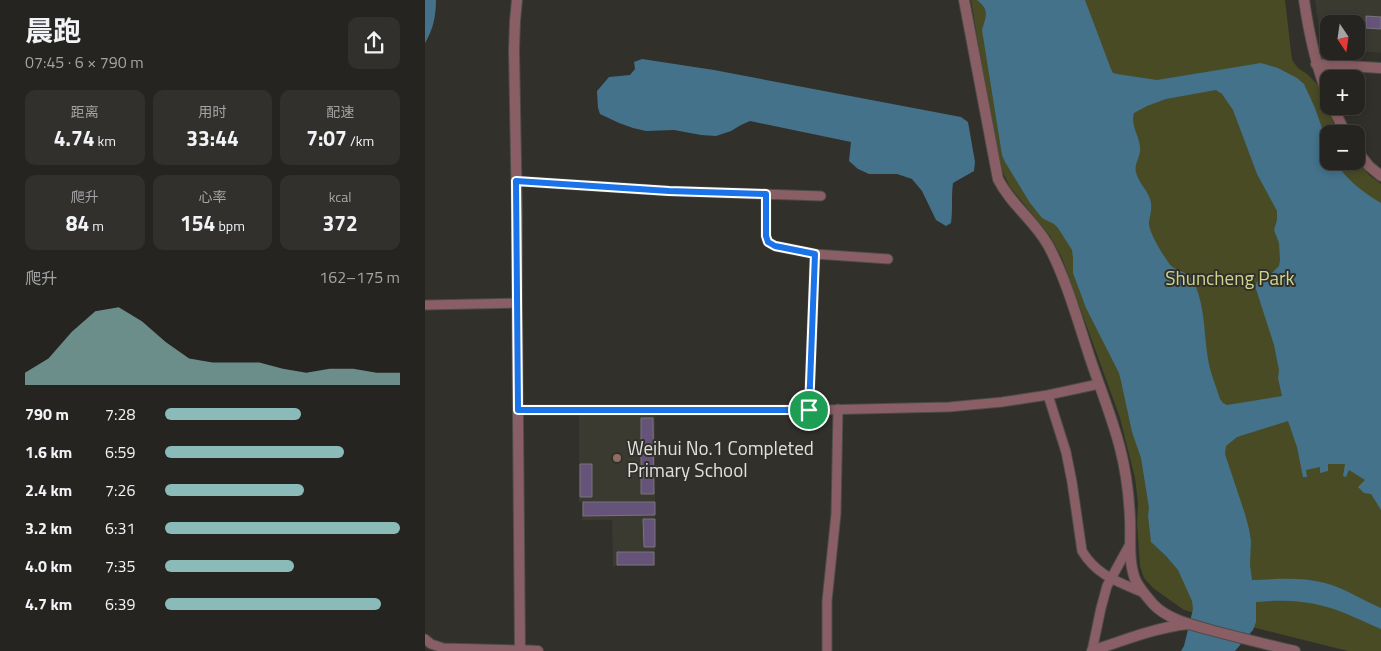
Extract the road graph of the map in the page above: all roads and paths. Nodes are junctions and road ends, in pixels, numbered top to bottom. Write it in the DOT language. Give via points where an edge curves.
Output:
graph roads {
  1 [pos="517,0"];
  2 [pos="964,0"];
  3 [pos="1304,0"];
  4 [pos="1316,64"];
  5 [pos="1381,68"];
  6 [pos="1320,75"];
  7 [pos="1365,161"];
  8 [pos="1381,176"];
  9 [pos="516,181"];
  10 [pos="766,194"];
  11 [pos="821,196"];
  12 [pos="815,254"];
  13 [pos="888,260"];
  14 [pos="517,303"];
  15 [pos="425,304"];
  16 [pos="1099,384"];
  17 [pos="1048,395"];
  18 [pos="838,409"];
  19 [pos="518,410"];
  20 [pos="809,410"];
  21 [pos="1131,544"];
  22 [pos="1111,579"];
  23 [pos="1144,593"];
  24 [pos="1189,624"];
  25 [pos="425,639"];
  26 [pos="1272,648"];
  27 [pos="520,650"];
  28 [pos="538,651"];
  29 [pos="827,651"];
  30 [pos="1092,651"];
  31 [pos="1295,651"];
  1 -- 9 [label="street" via="514,50"];
  2 -- 16 [label="street" via="997,179 1048,245"];
  3 -- 4 [label="street"];
  4 -- 5 [label="street"];
  4 -- 6 [label="street"];
  7 -- 8 [label="street"];
  9 -- 10 [label="street"];
  9 -- 14 [label="street"];
  10 -- 11 [label="street"];
  10 -- 12 [label="street" via="768,242"];
  12 -- 13 [label="street"];
  12 -- 20 [label="street"];
  14 -- 15 [label="street"];
  14 -- 19 [label="street"];
  16 -- 17 [label="street"];
  16 -- 21 [label="street" via="1124,467"];
  17 -- 18 [label="street" via="949,407"];
  17 -- 22 [label="street" via="1066,452 1082,552 1095,569"];
  18 -- 20 [label="street"];
  18 -- 29 [label="street" via="836,514 827,601"];
  19 -- 20 [label="street"];
  19 -- 27 [label="street"];
  21 -- 22 [label="street"];
  21 -- 23 [label="street" via="1135,578"];
  22 -- 23 [label="street"];
  22 -- 30 [label="street"];
  23 -- 24 [label="street" via="1167,615"];
  24 -- 26 [label="street"];
  24 -- 30 [label="street" via="1160,628"];
  25 -- 27 [label="street" via="443,648"];
  26 -- 31 [label="street"];
  27 -- 28 [label="street"];
}
